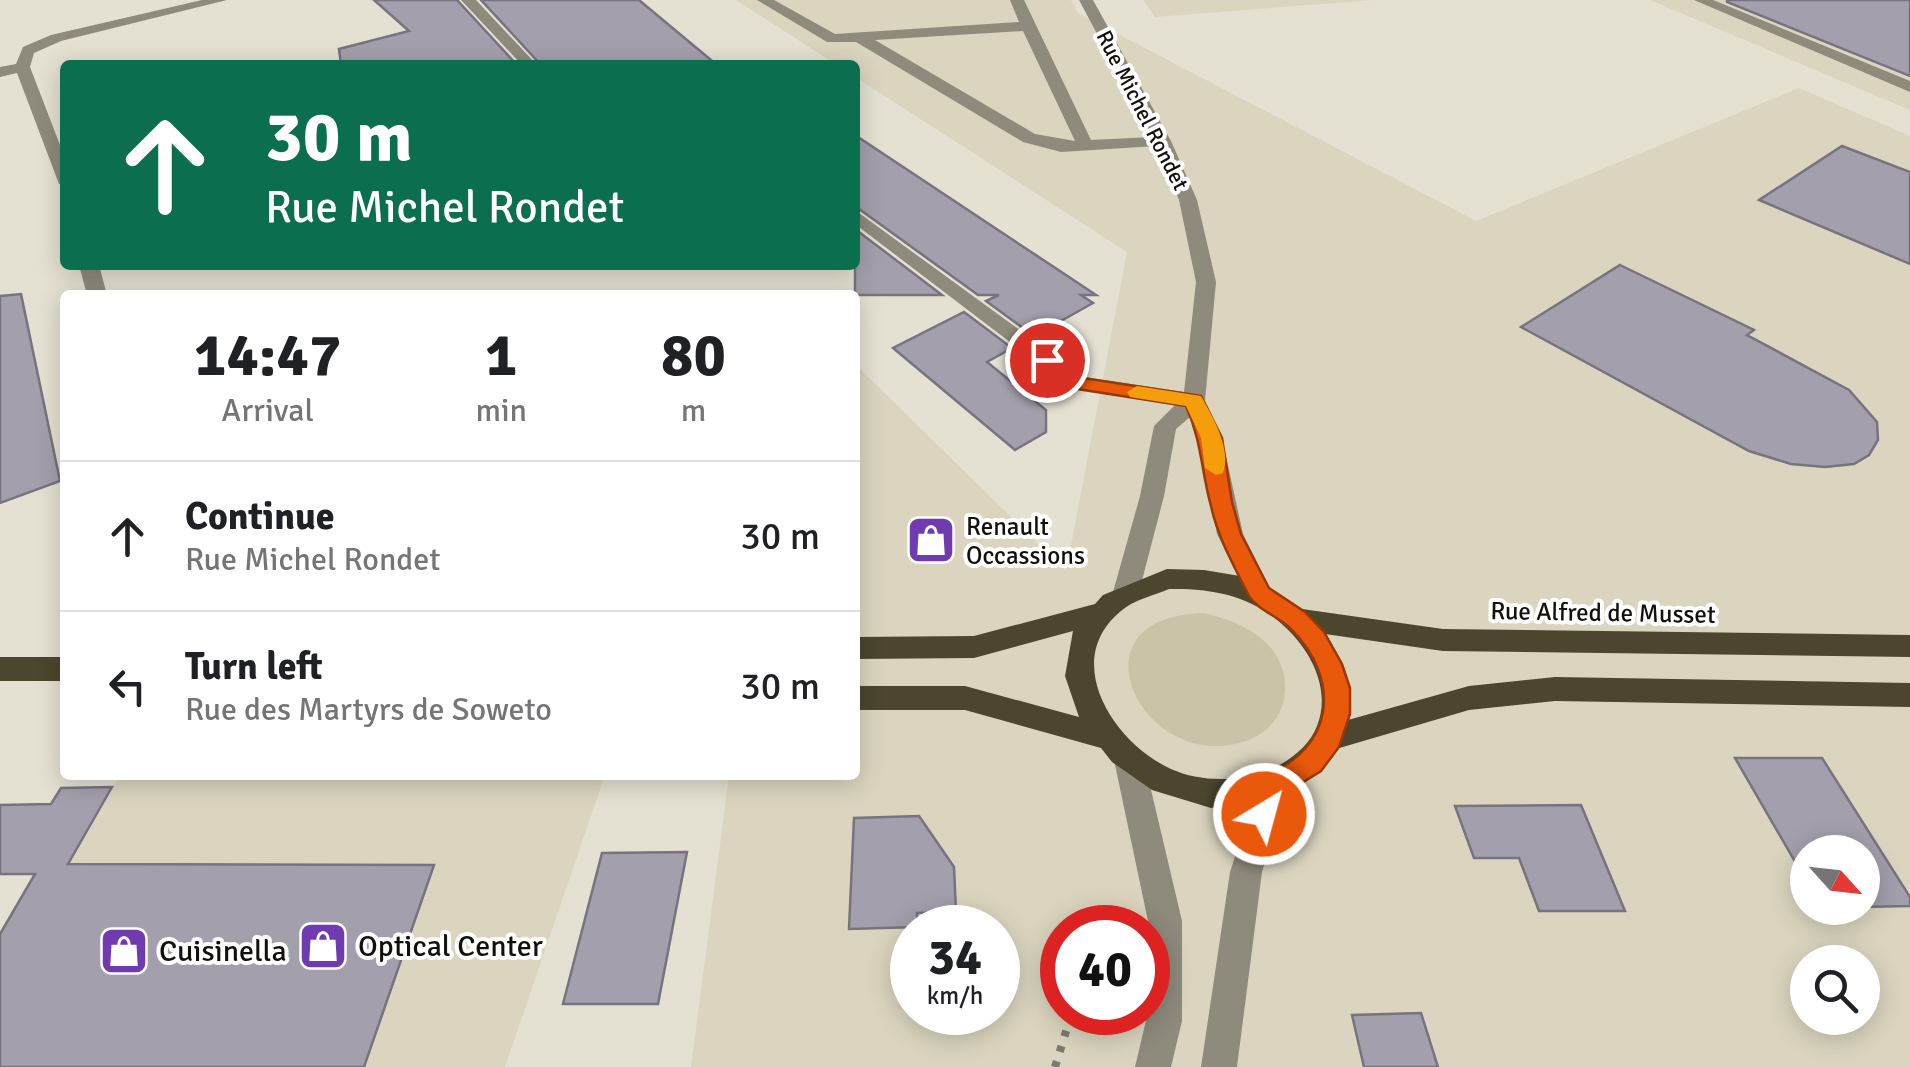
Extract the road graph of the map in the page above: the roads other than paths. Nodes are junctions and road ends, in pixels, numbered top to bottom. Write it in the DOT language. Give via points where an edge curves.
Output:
graph roads {
  1 [pos="220,0"];
  2 [pos="468,0"];
  3 [pos="764,0"];
  4 [pos="1017,0"];
  5 [pos="1086,0"];
  6 [pos="1701,0"];
  7 [pos="1028,26"];
  8 [pos="859,36"];
  9 [pos="525,60"];
  10 [pos="22,68"];
  11 [pos="0,72"];
  12 [pos="1910,87"];
  13 [pos="1163,140"];
  14 [pos="1085,145"];
  15 [pos="60,167"];
  16 [pos="860,220"];
  17 [pos="1194,400"];
  18 [pos="1126,592"];
  19 [pos="1260,594"];
  20 [pos="1097,614"];
  21 [pos="1297,619"];
  22 [pos="1910,646"];
  23 [pos="860,648"];
  24 [pos="0,669"];
  25 [pos="60,669"];
  26 [pos="1910,695"];
  27 [pos="860,698"];
  28 [pos="1103,736"];
  29 [pos="1330,738"];
  30 [pos="1129,760"];
  31 [pos="1273,785"];
  32 [pos="1153,1067"];
  33 [pos="1219,1067"];
  1 -- 10 [label="street" via="56,38 28,50"];
  2 -- 9 [label="street"];
  3 -- 8 [label="street" via="832,38"];
  4 -- 7 [label="street"];
  5 -- 13 [label="street, Rue Michel Rondet"];
  6 -- 12 [label="street"];
  7 -- 8 [label="street"];
  7 -- 14 [label="street"];
  8 -- 14 [label="street" via="1029,138"];
  10 -- 11 [label="street"];
  10 -- 15 [label="street"];
  13 -- 14 [label="street"];
  13 -- 17 [label="street, Rue Michel Rondet" via="1188,200 1206,282"];
  16 -- 17 [label="street" via="1078,384"];
  17 -- 18 [label="street" via="1165,426"];
  17 -- 19 [label="street, Rue Michel Rondet" via="1211,438 1230,534"];
  18 -- 19 [label="main road" via="1190,578"];
  18 -- 20 [label="main road"];
  19 -- 21 [label="main road"];
  20 -- 23 [label="main road" via="974,647"];
  20 -- 28 [label="main road" via="1077,658 1087,711"];
  21 -- 22 [label="main road, Rue Alfred de Musset" via="1443,640"];
  21 -- 29 [label="main road" via="1316,640 1337,688"];
  24 -- 25 [label="main road"];
  26 -- 29 [label="main road" via="1554,690 1469,698"];
  27 -- 28 [label="main road" via="965,698"];
  28 -- 30 [label="main road"];
  29 -- 31 [label="main road" via="1312,763"];
  30 -- 31 [label="main road" via="1176,785 1214,793"];
  30 -- 32 [label="street" via="1165,921 1164,1021"];
  31 -- 33 [label="street" via="1246,872"];
}
